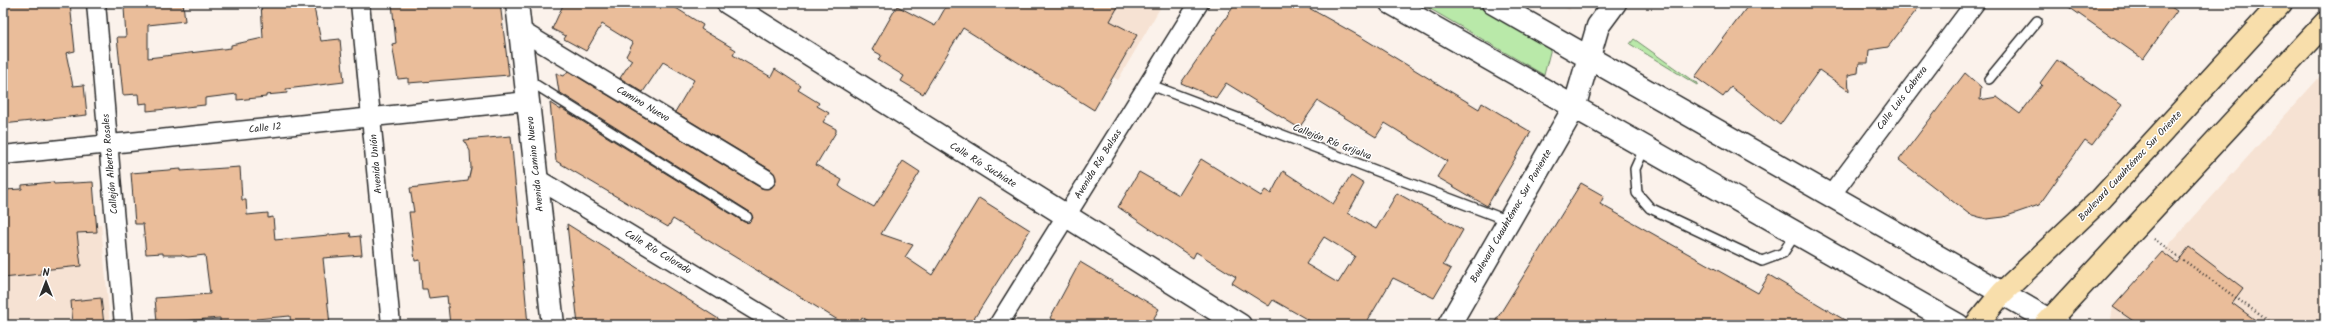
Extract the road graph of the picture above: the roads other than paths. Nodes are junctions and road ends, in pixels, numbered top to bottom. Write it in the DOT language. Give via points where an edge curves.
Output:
graph roads {
  1 [pos="96,3"];
  2 [pos="360,3"];
  3 [pos="517,3"];
  4 [pos="728,3"];
  5 [pos="1199,3"];
  6 [pos="1391,3"];
  7 [pos="1494,3"];
  8 [pos="1615,3"];
  9 [pos="1975,3"];
  10 [pos="2281,3"];
  11 [pos="2037,20"];
  12 [pos="2325,23"];
  13 [pos="520,30"];
  14 [pos="1589,57"];
  15 [pos="525,78"];
  16 [pos="1989,79"];
  17 [pos="1148,84"];
  18 [pos="528,101"];
  19 [pos="1574,108"];
  20 [pos="372,117"];
  21 [pos="109,144"];
  22 [pos="1644,148"];
  23 [pos="3,155"];
  24 [pos="536,178"];
  25 [pos="766,179"];
  26 [pos="1831,195"];
  27 [pos="747,217"];
  28 [pos="1065,217"];
  29 [pos="1509,221"];
  30 [pos="1796,233"];
  31 [pos="2002,293"];
  32 [pos="2051,323"];
  33 [pos="124,325"];
  34 [pos="391,325"];
  35 [pos="553,325"];
  36 [pos="779,325"];
  37 [pos="998,325"];
  38 [pos="1240,325"];
  39 [pos="1449,325"];
  40 [pos="1958,325"];
  41 [pos="1976,325"];
  1 -- 21 [label="street, Callejón Alberto Rosales"];
  2 -- 20 [label="street, Avenida Unión"];
  3 -- 13 [label="main road, Avenida Camino Nuevo"];
  4 -- 28 [label="main road, Calle Río Suchiate"];
  5 -- 17 [label="street, Avenida Río Balsas"];
  6 -- 19 [label="main road"];
  7 -- 14 [label="main road"];
  8 -- 14 [label="main road, Boulevard Cuauhtémoc Sur Poniente" via="1598,26"];
  9 -- 26 [label="street, Calle Luis Cabrera"];
  10 -- 31 [label="main road, Boulevard Cuauhtémoc Sur Oriente" via="2101,199"];
  11 -- 16 [label="lane"];
  12 -- 32 [label="main road"];
  13 -- 15 [label="main road, Avenida Camino Nuevo"];
  13 -- 25 [label="street, Camino Nuevo"];
  14 -- 19 [label="main road, Boulevard Cuauhtémoc Sur Poniente"];
  14 -- 26 [label="main road"];
  15 -- 18 [label="main road, Avenida Camino Nuevo"];
  15 -- 27 [label="lane"];
  17 -- 28 [label="street, Avenida Río Balsas"];
  17 -- 29 [label="lane, Callejón Río Grijalva"];
  18 -- 20 [label="street, Calle 12"];
  18 -- 24 [label="main road, Avenida Camino Nuevo"];
  19 -- 22 [label="main road"];
  19 -- 29 [label="main road, Boulevard Cuauhtémoc Sur Poniente"];
  20 -- 21 [label="street, Calle 12"];
  20 -- 34 [label="street, Avenida Unión"];
  21 -- 23 [label="street, Calle 12"];
  21 -- 33 [label="street, Callejón Alberto Rosales"];
  22 -- 30 [label="main road"];
  22 -- 30 [label="lane" via="1635,170 1637,192 1650,208 1762,261 1783,253"];
  24 -- 35 [label="main road, Avenida Camino Nuevo"];
  24 -- 36 [label="street, Calle Río Colorado"];
  26 -- 31 [label="main road"];
  28 -- 37 [label="street, Avenida Río Balsas"];
  28 -- 38 [label="main road, Calle Río Suchiate"];
  29 -- 39 [label="main road, Boulevard Cuauhtémoc Sur Poniente"];
  30 -- 40 [label="main road"];
  31 -- 32 [label="main road"];
  31 -- 41 [label="main road, Boulevard Cuauhtémoc Sur Oriente"];
}
